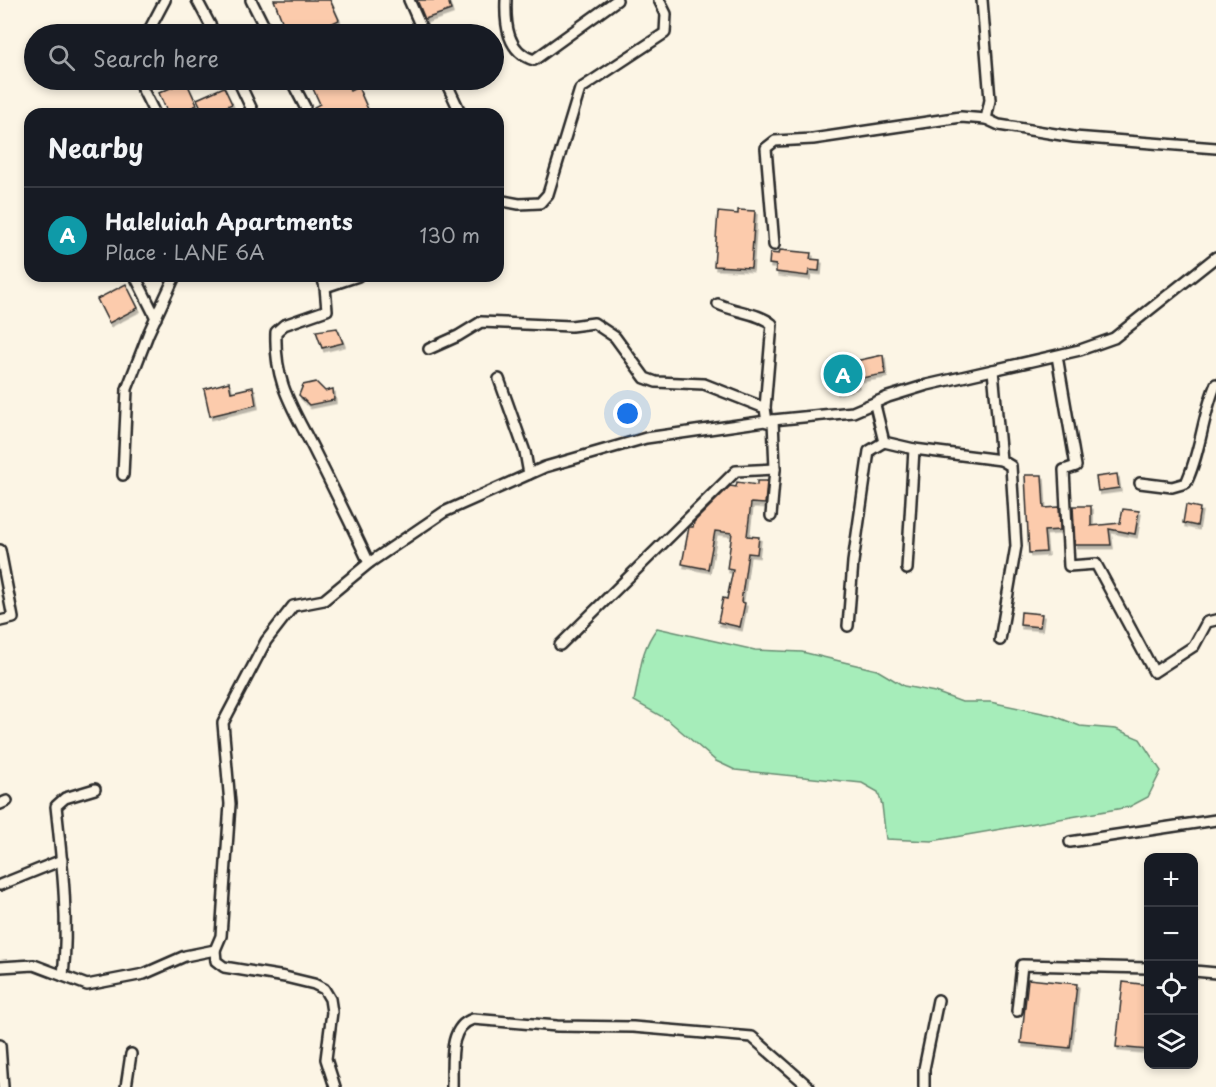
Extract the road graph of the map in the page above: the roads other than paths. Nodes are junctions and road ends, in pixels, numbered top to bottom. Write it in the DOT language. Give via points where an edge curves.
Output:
graph roads {
  1 [pos="165,0"];
  2 [pos="197,0"];
  3 [pos="251,0"];
  4 [pos="409,0"];
  5 [pos="506,0"];
  6 [pos="617,0"];
  7 [pos="659,0"];
  8 [pos="982,0"];
  9 [pos="152,24"];
  10 [pos="210,24"];
  11 [pos="263,24"];
  12 [pos="420,24"];
  13 [pos="143,90"];
  14 [pos="243,90"];
  15 [pos="296,90"];
  16 [pos="450,90"];
  17 [pos="305,107"];
  18 [pos="152,108"];
  19 [pos="251,108"];
  20 [pos="458,108"];
  21 [pos="986,119"];
  22 [pos="1216,148"];
  23 [pos="504,201"];
  24 [pos="774,245"];
  25 [pos="1216,257"];
  26 [pos="138,282"];
  27 [pos="172,282"];
  28 [pos="324,282"];
  29 [pos="341,282"];
  30 [pos="326,287"];
  31 [pos="718,304"];
  32 [pos="156,318"];
  33 [pos="429,349"];
  34 [pos="1057,356"];
  35 [pos="993,370"];
  36 [pos="499,379"];
  37 [pos="1216,384"];
  38 [pos="875,405"];
  39 [pos="765,408"];
  40 [pos="770,421"];
  41 [pos="884,442"];
  42 [pos="914,449"];
  43 [pos="1001,460"];
  44 [pos="775,469"];
  45 [pos="529,474"];
  46 [pos="123,475"];
  47 [pos="1140,483"];
  48 [pos="771,516"];
  49 [pos="0,550"];
  50 [pos="369,563"];
  51 [pos="906,569"];
  52 [pos="1216,620"];
  53 [pos="0,621"];
  54 [pos="849,626"];
  55 [pos="1000,640"];
  56 [pos="560,645"];
  57 [pos="95,789"];
  58 [pos="1216,820"];
  59 [pos="1070,842"];
  60 [pos="62,860"];
  61 [pos="0,885"];
  62 [pos="215,950"];
  63 [pos="0,967"];
  64 [pos="1144,968"];
  65 [pos="1198,971"];
  66 [pos="1216,973"];
  67 [pos="63,976"];
  68 [pos="938,1000"];
  69 [pos="1017,1011"];
  70 [pos="0,1045"];
  71 [pos="131,1054"];
  72 [pos="3,1087"];
  73 [pos="126,1087"];
  74 [pos="334,1087"];
  75 [pos="452,1087"];
  76 [pos="809,1087"];
  77 [pos="924,1087"];
  1 -- 9 [label="street"];
  2 -- 10 [label="street"];
  3 -- 11 [label="street"];
  4 -- 12 [label="street"];
  5 -- 6 [label="street" via="505,23 512,44 524,57 534,60"];
  7 -- 23 [label="street" via="666,14 665,33 580,89 548,194 540,203"];
  8 -- 21 [label="street" via="990,100"];
  13 -- 18 [label="street"];
  14 -- 19 [label="street"];
  15 -- 17 [label="street"];
  16 -- 20 [label="street"];
  21 -- 22 [label="street" via="999,125 1074,137"];
  21 -- 24 [label="street" via="952,118 775,141 766,148"];
  25 -- 34 [label="street" via="1114,338"];
  26 -- 32 [label="street"];
  27 -- 32 [label="street"];
  28 -- 30 [label="street"];
  29 -- 30 [label="street"];
  30 -- 50 [label="street" via="327,310 284,325 276,332 275,357 285,398"];
  31 -- 39 [label="street" via="772,324"];
  32 -- 46 [label="street" via="127,389"];
  33 -- 39 [label="street" via="481,322 571,326 594,323 615,337 645,378 704,384"];
  34 -- 35 [label="street"];
  34 -- 52 [label="street" via="1076,466 1064,470 1069,566 1096,564 1154,672 1194,646 1207,622"];
  35 -- 38 [label="street" via="927,385"];
  35 -- 43 [label="street"];
  36 -- 45 [label="street"];
  37 -- 47 [label="street" via="1205,410 1194,467 1186,483 1172,487"];
  38 -- 40 [label="street" via="853,412"];
  38 -- 41 [label="street"];
  39 -- 40 [label="street"];
  40 -- 44 [label="street"];
  40 -- 45 [label="street" via="646,438"];
  41 -- 42 [label="street"];
  41 -- 54 [label="street" via="869,451 853,562"];
  42 -- 43 [label="street"];
  42 -- 51 [label="street"];
  43 -- 55 [label="street" via="1011,466 1016,546"];
  44 -- 48 [label="street"];
  44 -- 56 [label="street" via="736,471"];
  45 -- 50 [label="street" via="444,512"];
  49 -- 53 [label="street" via="13,618"];
  50 -- 62 [label="street" via="324,600 292,606 266,641 223,723 230,804 221,936"];
  57 -- 60 [label="street" via="64,798 56,806"];
  58 -- 59 [label="street"];
  60 -- 61 [label="street"];
  60 -- 67 [label="street" via="66,946"];
  62 -- 67 [label="street" via="185,956 144,974 87,985"];
  62 -- 74 [label="street" via="216,961 224,967 285,977 324,989 332,1012 326,1059"];
  63 -- 67 [label="street" via="34,965"];
  64 -- 69 [label="street" via="1022,965"];
  65 -- 66 [label="street"];
  68 -- 77 [label="street"];
  70 -- 72 [label="street"];
  71 -- 73 [label="street"];
  75 -- 76 [label="street" via="455,1034 473,1019 752,1037"];
}
